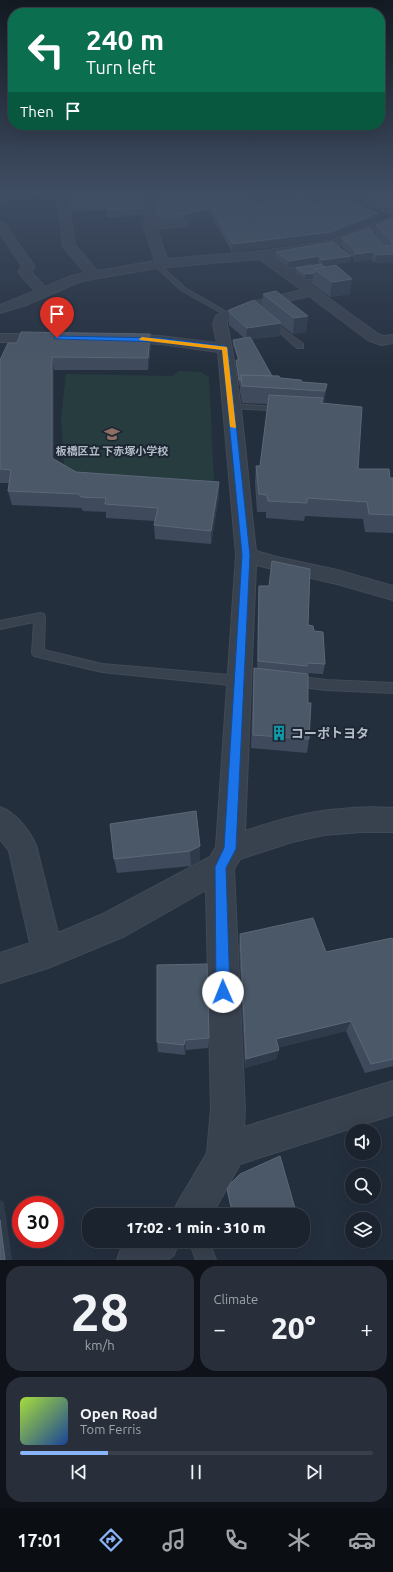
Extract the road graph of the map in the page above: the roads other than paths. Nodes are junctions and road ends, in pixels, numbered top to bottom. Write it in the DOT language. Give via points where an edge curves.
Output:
graph roads {
  1 [pos="19,253"];
  2 [pos="75,253"];
  3 [pos="156,253"];
  4 [pos="279,253"];
  5 [pos="261,255"];
  6 [pos="273,263"];
  7 [pos="159,264"];
  8 [pos="318,266"];
  9 [pos="249,269"];
  10 [pos="284,271"];
  11 [pos="94,274"];
  12 [pos="335,278"];
  13 [pos="301,283"];
  14 [pos="312,291"];
  15 [pos="43,293"];
  16 [pos="0,309"];
  17 [pos="258,312"];
  18 [pos="229,315"];
  19 [pos="0,338"];
  20 [pos="64,338"];
  21 [pos="106,338"];
  22 [pos="393,339"];
  23 [pos="300,346"];
  24 [pos="225,348"];
  25 [pos="232,406"];
  26 [pos="292,410"];
  27 [pos="246,555"];
  28 [pos="393,593"];
  29 [pos="0,625"];
  30 [pos="242,677"];
  31 [pos="279,680"];
  32 [pos="393,688"];
  33 [pos="0,819"];
  34 [pos="393,820"];
  35 [pos="225,858"];
  36 [pos="48,953"];
  37 [pos="0,968"];
  38 [pos="393,1098"];
  39 [pos="226,1151"];
  40 [pos="195,1208"];
  41 [pos="151,1248"];
  42 [pos="201,1248"];
  43 [pos="136,1260"];
  44 [pos="206,1260"];
  1 -- 15 [label="street" via="29,267 24,272"];
  2 -- 11 [label="street"];
  3 -- 7 [label="street"];
  4 -- 5 [label="street"];
  5 -- 6 [label="street"];
  5 -- 7 [label="street"];
  6 -- 9 [label="street"];
  6 -- 10 [label="street"];
  7 -- 11 [label="street"];
  7 -- 18 [label="lane" via="183,289"];
  8 -- 10 [label="lane"];
  10 -- 13 [label="street"];
  11 -- 15 [label="street"];
  12 -- 13 [label="lane"];
  13 -- 14 [label="street"];
  14 -- 17 [label="street"];
  14 -- 22 [label="street" via="373,337 381,341"];
  15 -- 16 [label="street"];
  17 -- 18 [label="street"];
  17 -- 23 [label="lane"];
  18 -- 24 [label="street" via="221,319 220,324"];
  19 -- 20 [label="street"];
  21 -- 24 [label="street" via="160,340"];
  24 -- 25 [label="street" via="234,388"];
  25 -- 26 [label="lane"];
  25 -- 27 [label="street"];
  27 -- 28 [label="street"];
  27 -- 30 [label="street"];
  29 -- 30 [label="lane" via="40,617 38,653 102,668"];
  30 -- 35 [label="street"];
  31 -- 32 [label="lane"];
  33 -- 36 [label="street" via="22,845"];
  34 -- 35 [label="street" via="355,820 306,827 264,838"];
  35 -- 36 [label="street" via="114,925"];
  35 -- 39 [label="street" via="224,1022 228,1109"];
  36 -- 37 [label="street"];
  38 -- 39 [label="street"];
  39 -- 40 [label="street" via="225,1158"];
  41 -- 43 [label="street"];
  42 -- 44 [label="lane"];
}
